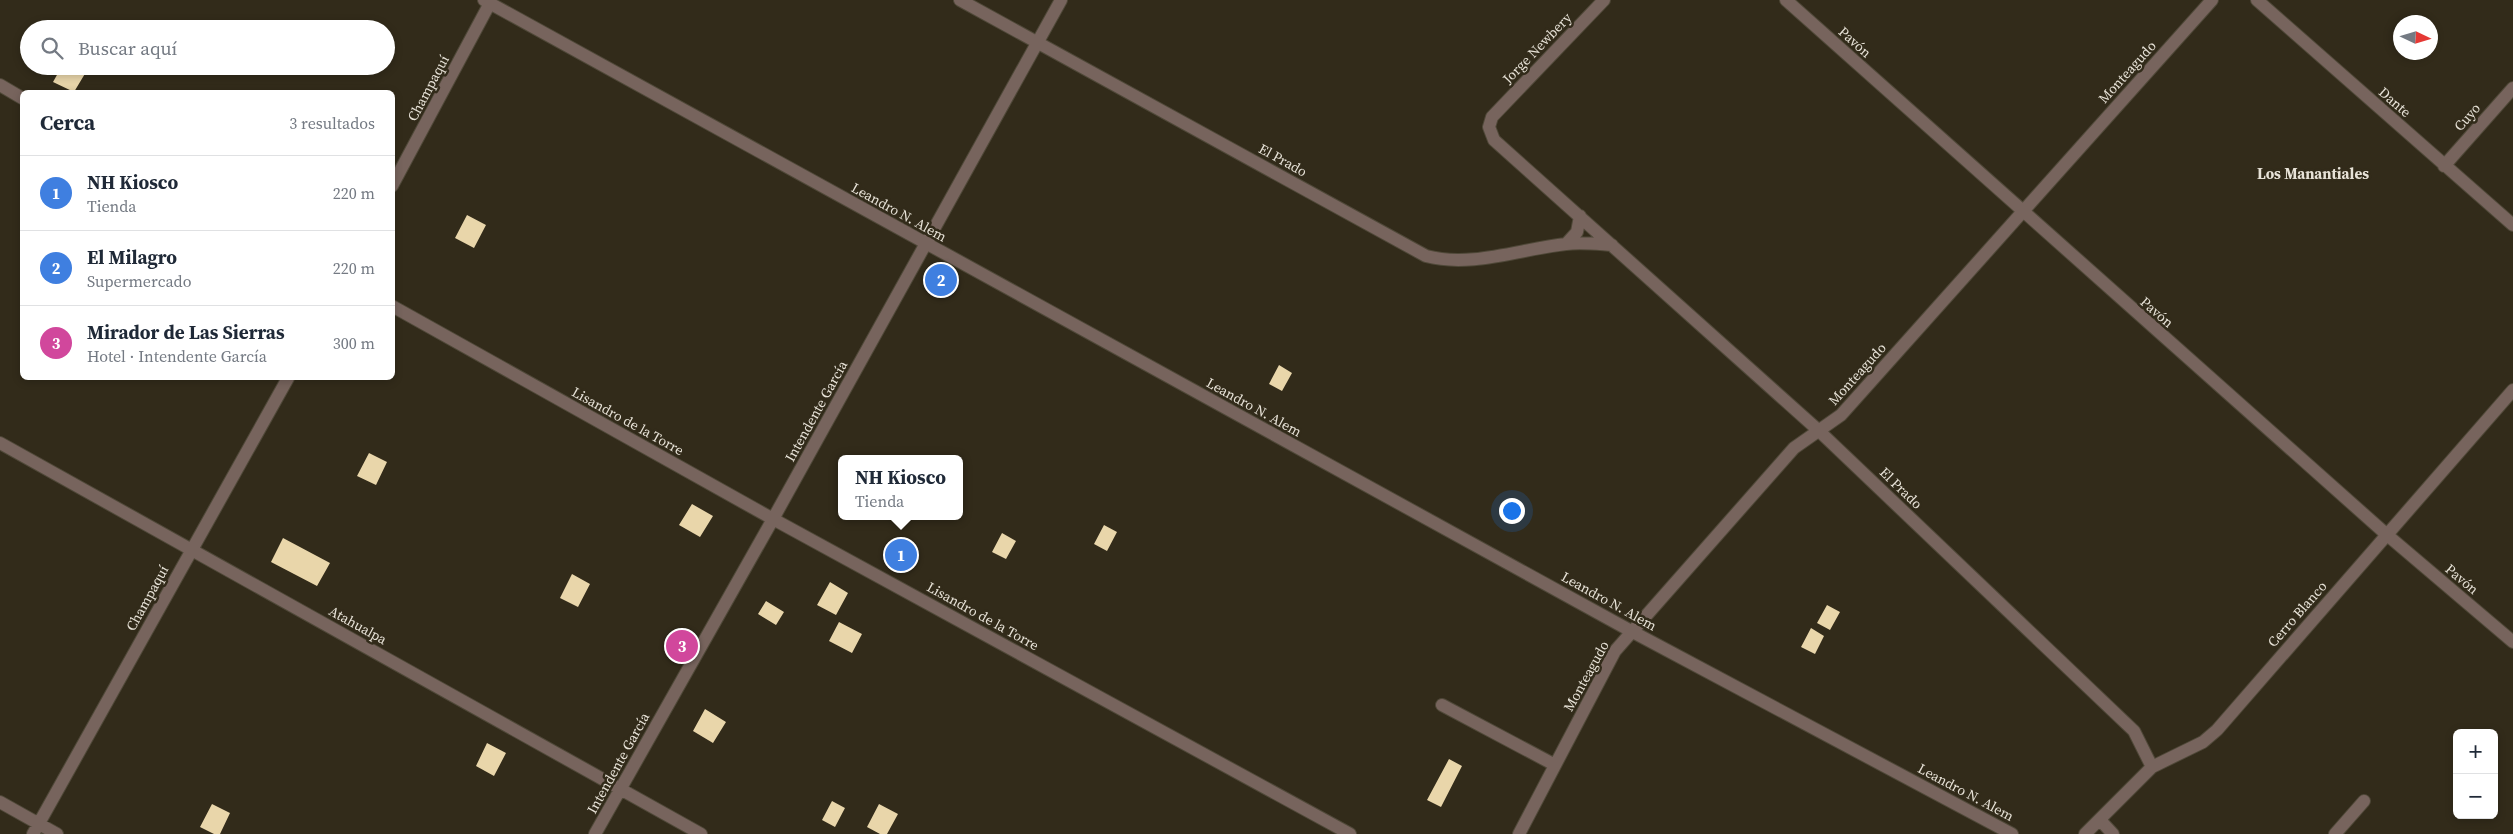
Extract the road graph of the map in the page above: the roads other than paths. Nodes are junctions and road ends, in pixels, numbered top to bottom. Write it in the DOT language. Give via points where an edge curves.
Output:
graph roads {
  1 [pos="960,0"];
  2 [pos="1061,0"];
  3 [pos="1604,0"];
  4 [pos="1786,0"];
  5 [pos="2212,0"];
  6 [pos="2257,0"];
  7 [pos="487,1"];
  8 [pos="1038,42"];
  9 [pos="0,86"];
  10 [pos="2513,88"];
  11 [pos="20,97"];
  12 [pos="1492,117"];
  13 [pos="2444,166"];
  14 [pos="395,180"];
  15 [pos="2021,212"];
  16 [pos="1580,216"];
  17 [pos="2513,225"];
  18 [pos="1567,243"];
  19 [pos="926,245"];
  20 [pos="1612,245"];
  21 [pos="395,308"];
  22 [pos="287,380"];
  23 [pos="2513,390"];
  24 [pos="1818,430"];
  25 [pos="0,443"];
  26 [pos="773,519"];
  27 [pos="2386,534"];
  28 [pos="190,549"];
  29 [pos="1631,631"];
  30 [pos="2513,642"];
  31 [pos="1442,705"];
  32 [pos="1555,765"];
  33 [pos="2152,767"];
  34 [pos="620,789"];
  35 [pos="2364,801"];
  36 [pos="0,802"];
  37 [pos="2100,820"];
  38 [pos="36,829"];
  39 [pos="57,834"];
  40 [pos="595,834"];
  41 [pos="701,834"];
  42 [pos="1350,834"];
  43 [pos="1518,834"];
  44 [pos="2012,834"];
  45 [pos="2085,834"];
  46 [pos="2113,834"];
  47 [pos="2335,834"];
  1 -- 8 [label="street, El Prado"];
  2 -- 8 [label="street, Intendente García"];
  3 -- 12 [label="street, Jorge Newbery"];
  4 -- 15 [label="street, Pavón"];
  5 -- 15 [label="street, Monteagudo"];
  6 -- 13 [label="street, Dante"];
  7 -- 14 [label="street, Champaquí"];
  7 -- 19 [label="street, Leandro N. Alem"];
  8 -- 18 [label="street, El Prado" via="1426,256 1444,261 1466,260"];
  8 -- 19 [label="street, Intendente García"];
  9 -- 11 [label="street"];
  10 -- 13 [label="street, Cuyo"];
  12 -- 16 [label="street, El Prado" via="1489,127 1494,140"];
  13 -- 17 [label="street, Dante"];
  15 -- 24 [label="street, Monteagudo" via="1841,415"];
  15 -- 27 [label="street, Pavón"];
  16 -- 18 [label="street" via="1577,232"];
  16 -- 20 [label="street, El Prado"];
  18 -- 20 [label="street, El Prado"];
  19 -- 26 [label="street, Intendente García"];
  19 -- 29 [label="street, Leandro N. Alem"];
  20 -- 24 [label="street, El Prado"];
  21 -- 26 [label="street, Lisandro de la Torre"];
  22 -- 28 [label="street, Champaquí"];
  23 -- 27 [label="street, Cerro Blanco"];
  24 -- 29 [label="street, Monteagudo" via="1794,448"];
  24 -- 33 [label="street, El Prado" via="2134,731"];
  25 -- 28 [label="street, Atahualpa"];
  26 -- 34 [label="street, Intendente García"];
  26 -- 42 [label="street, Lisandro de la Torre"];
  27 -- 30 [label="street, Pavón"];
  27 -- 33 [label="street, Cerro Blanco" via="2217,730 2203,742"];
  28 -- 34 [label="street, Atahualpa"];
  28 -- 38 [label="street, Champaquí"];
  29 -- 32 [label="street, Monteagudo" via="1615,651"];
  29 -- 44 [label="street, Leandro N. Alem"];
  31 -- 32 [label="street"];
  32 -- 43 [label="street, Monteagudo"];
  33 -- 37 [label="street, Cerro Blanco"];
  34 -- 40 [label="street, Intendente García"];
  34 -- 41 [label="street, Atahualpa"];
  35 -- 47 [label="street"];
  36 -- 38 [label="street"];
  37 -- 45 [label="street, Cerro Blanco"];
  37 -- 46 [label="street"];
  38 -- 39 [label="street"];
}
